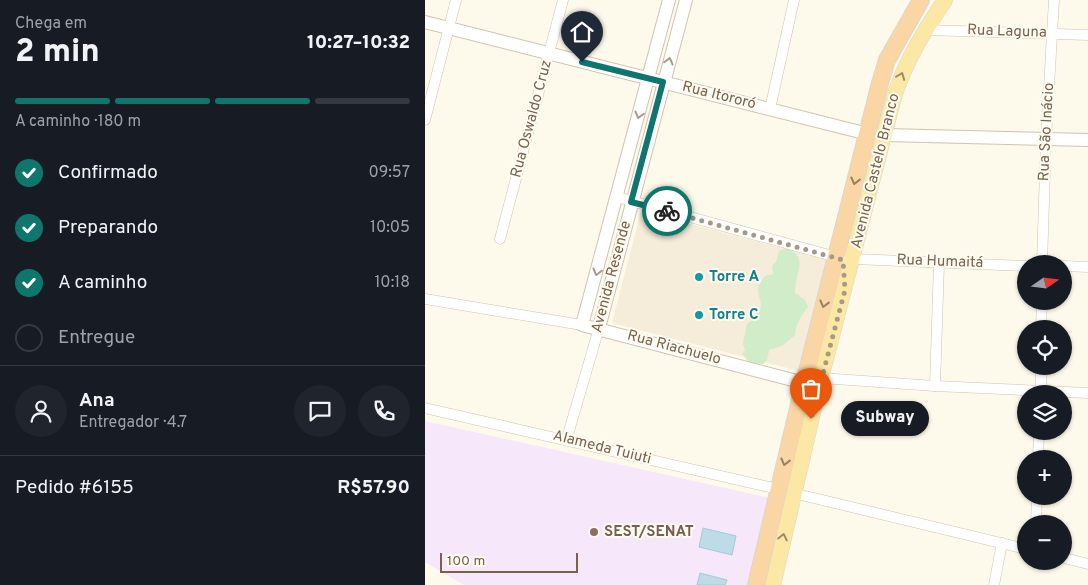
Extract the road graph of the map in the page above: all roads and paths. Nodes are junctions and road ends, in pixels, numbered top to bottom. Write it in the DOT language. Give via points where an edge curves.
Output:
graph roads {
  1 [pos="456,0"];
  2 [pos="563,0"];
  3 [pos="669,0"];
  4 [pos="685,0"];
  5 [pos="794,0"];
  6 [pos="921,0"];
  7 [pos="945,0"];
  8 [pos="1054,0"];
  9 [pos="425,22"];
  10 [pos="449,28"];
  11 [pos="925,30"];
  12 [pos="1053,34"];
  13 [pos="1088,35"];
  14 [pos="549,54"];
  15 [pos="648,79"];
  16 [pos="663,82"];
  17 [pos="770,110"];
  18 [pos="425,120"];
  19 [pos="867,134"];
  20 [pos="885,135"];
  21 [pos="1046,139"];
  22 [pos="1088,140"];
  23 [pos="617,197"];
  24 [pos="631,202"];
  25 [pos="500,239"];
  26 [pos="1042,255"];
  27 [pos="836,257"];
  28 [pos="853,259"];
  29 [pos="939,262"];
  30 [pos="1017,266"];
  31 [pos="1073,266"];
  32 [pos="1088,266"];
  33 [pos="845,290"];
  34 [pos="425,299"];
  35 [pos="582,325"];
  36 [pos="599,328"];
  37 [pos="821,378"];
  38 [pos="804,382"];
  39 [pos="935,386"];
  40 [pos="1017,391"];
  41 [pos="1072,393"];
  42 [pos="1088,393"];
  43 [pos="425,408"];
  44 [pos="567,438"];
  45 [pos="786,491"];
  46 [pos="1002,543"];
  47 [pos="1017,547"];
  48 [pos="1072,560"];
  49 [pos="1088,564"];
  50 [pos="756,585"];
  51 [pos="773,585"];
  52 [pos="994,585"];
  1 -- 10 [label="street"];
  2 -- 14 [label="street, Rua Oswaldo Cruz"];
  3 -- 15 [label="street, Avenida Resende"];
  16 -- 4 [label="street, Avenida Resende, one-way"];
  5 -- 17 [label="street"];
  6 -- 19 [label="highway, Avenida Castelo Branco" via="887,60"];
  7 -- 11 [label="main road, Avenida Castelo Branco"];
  8 -- 12 [label="street, Rua São Inácio"];
  9 -- 10 [label="street, Rua Itororó"];
  10 -- 14 [label="street, Rua Itororó"];
  10 -- 18 [label="street"];
  11 -- 12 [label="street, Rua Laguna"];
  20 -- 11 [label="main road, Avenida Castelo Branco, one-way" via="902,74"];
  12 -- 13 [label="street, Rua Laguna"];
  12 -- 21 [label="street, Rua São Inácio"];
  14 -- 15 [label="street, Rua Itororó"];
  14 -- 25 [label="street, Rua Oswaldo Cruz"];
  15 -- 16 [label="street, Rua Itororó"];
  15 -- 23 [label="street, Avenida Resende, one-way"];
  16 -- 17 [label="street, Rua Itororó"];
  16 -- 24 [label="street, Avenida Resende"];
  17 -- 19 [label="street, Rua Itororó"];
  19 -- 27 [label="highway, Avenida Castelo Branco, one-way"];
  20 -- 21 [label="street"];
  20 -- 28 [label="main road, Avenida Castelo Branco"];
  21 -- 22 [label="street"];
  21 -- 26 [label="street, Rua São Inácio"];
  23 -- 24 [label="street"];
  23 -- 35 [label="street, Avenida Resende, one-way"];
  24 -- 27 [label="street"];
  24 -- 36 [label="street, Avenida Resende"];
  27 -- 33 [label="street" via="844,262"];
  27 -- 38 [label="highway, Avenida Castelo Branco, one-way"];
  28 -- 29 [label="street, Rua Humaitá"];
  28 -- 33 [label="main road, Avenida Castelo Branco"];
  29 -- 30 [label="street, Rua Humaitá"];
  29 -- 39 [label="street"];
  31 -- 32 [label="street"];
  33 -- 37 [label="main road, Avenida Castelo Branco"];
  34 -- 35 [label="street, Rua Riachuelo"];
  35 -- 36 [label="street, Rua Riachuelo"];
  36 -- 38 [label="street, Rua Riachuelo"];
  36 -- 44 [label="street, Avenida Resende"];
  37 -- 39 [label="street"];
  37 -- 45 [label="main road, Avenida Castelo Branco"];
  38 -- 45 [label="highway, Avenida Castelo Branco, one-way"];
  39 -- 40 [label="street"];
  41 -- 42 [label="street"];
  43 -- 44 [label="street, Alameda Tuiuti"];
  44 -- 45 [label="street, Alameda Tuiuti" via="610,452"];
  45 -- 46 [label="street, Alameda Tuiuti"];
  45 -- 50 [label="highway, Avenida Castelo Branco"];
  51 -- 45 [label="main road, Avenida Castelo Branco, one-way"];
  46 -- 47 [label="street, Alameda Tuiuti"];
  46 -- 52 [label="street"];
  48 -- 49 [label="street"];
}
